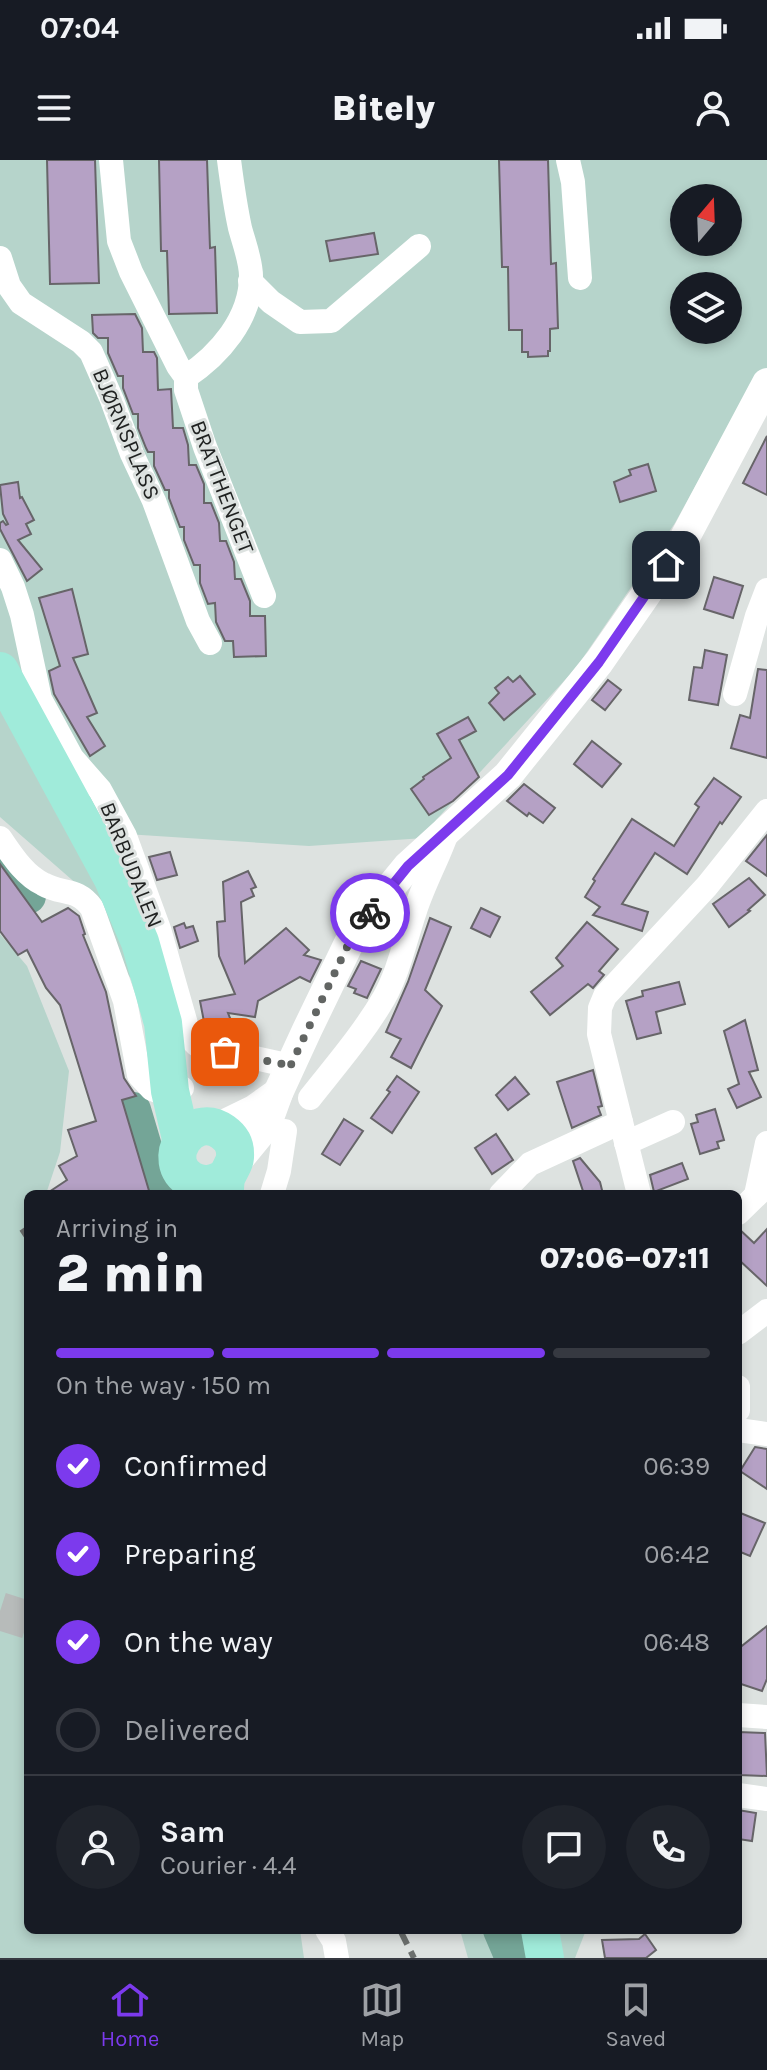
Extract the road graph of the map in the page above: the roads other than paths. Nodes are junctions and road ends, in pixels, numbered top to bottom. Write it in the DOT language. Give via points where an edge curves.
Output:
graph roads {
  1 [pos="111,160"];
  2 [pos="229,160"];
  3 [pos="568,160"];
  4 [pos="419,246"];
  5 [pos="0,258"];
  6 [pos="580,278"];
  7 [pos="250,281"];
  8 [pos="186,377"];
  9 [pos="767,383"];
  10 [pos="0,560"];
  11 [pos="767,590"];
  12 [pos="264,596"];
  13 [pos="210,643"];
  14 [pos="0,671"];
  15 [pos="735,694"];
  16 [pos="767,811"];
  17 [pos="448,830"];
  18 [pos="0,838"];
  19 [pos="283,1081"];
  20 [pos="179,1089"];
  21 [pos="310,1098"];
  22 [pos="673,1122"];
  23 [pos="285,1131"];
  24 [pos="623,1133"];
  25 [pos="767,1143"];
  26 [pos="197,1153"];
  27 [pos="228,1179"];
  28 [pos="273,1190"];
  29 [pos="505,1190"];
  30 [pos="638,1190"];
  31 [pos="762,1190"];
  32 [pos="742,1209"];
  33 [pos="767,1311"];
  34 [pos="742,1330"];
  35 [pos="742,1431"];
  36 [pos="767,1434"];
  37 [pos="742,1715"];
  38 [pos="767,1717"];
  39 [pos="742,1796"];
  40 [pos="767,1799"];
  41 [pos="330,1934"];
  42 [pos="541,1934"];
  43 [pos="337,1958"];
  44 [pos="545,1958"];
  1 -- 8 [label="street, BRATTHENGET" via="119,241"];
  2 -- 7 [label="street"];
  3 -- 6 [label="street"];
  4 -- 7 [label="street" via="331,321 300,322"];
  5 -- 13 [label="street, BJØRNSPLASS" via="21,303 91,352"];
  7 -- 8 [label="street" via="222,348"];
  8 -- 12 [label="street, BRATTHENGET" via="205,447"];
  9 -- 17 [label="street" via="683,541 599,662 508,775"];
  10 -- 19 [label="street, BARBUDALEN" via="22,615 40,699 125,836 190,1038 197,1045 282,1064"];
  11 -- 15 [label="street"];
  14 -- 20 [label="main road, BARBUDALEN" via="113,879 140,942"];
  16 -- 24 [label="street" via="707,886 605,996 599,1034"];
  17 -- 19 [label="street" via="408,866 363,921"];
  17 -- 21 [label="street" via="385,997"];
  18 -- 20 [label="street, BARBUDALEN" via="38,882 85,898 125,1001 139,1075 152,1089"];
  19 -- 26 [label="street"];
  19 -- 27 [label="street" via="266,1126"];
  20 -- 26 [label="main road, BARBUDALEN"];
  22 -- 24 [label="street"];
  23 -- 28 [label="street"];
  24 -- 29 [label="street" via="530,1164"];
  24 -- 30 [label="street"];
  25 -- 31 [label="street"];
  26 -- 27 [label="main road" via="193,1182 205,1185"];
  26 -- 27 [label="main road, BARBUDALEN" via="227,1134 236,1154"];
  31 -- 32 [label="street"];
  33 -- 34 [label="street"];
  35 -- 36 [label="street"];
  37 -- 38 [label="street"];
  39 -- 40 [label="street"];
  41 -- 43 [label="street"];
  42 -- 44 [label="main road"];
}
